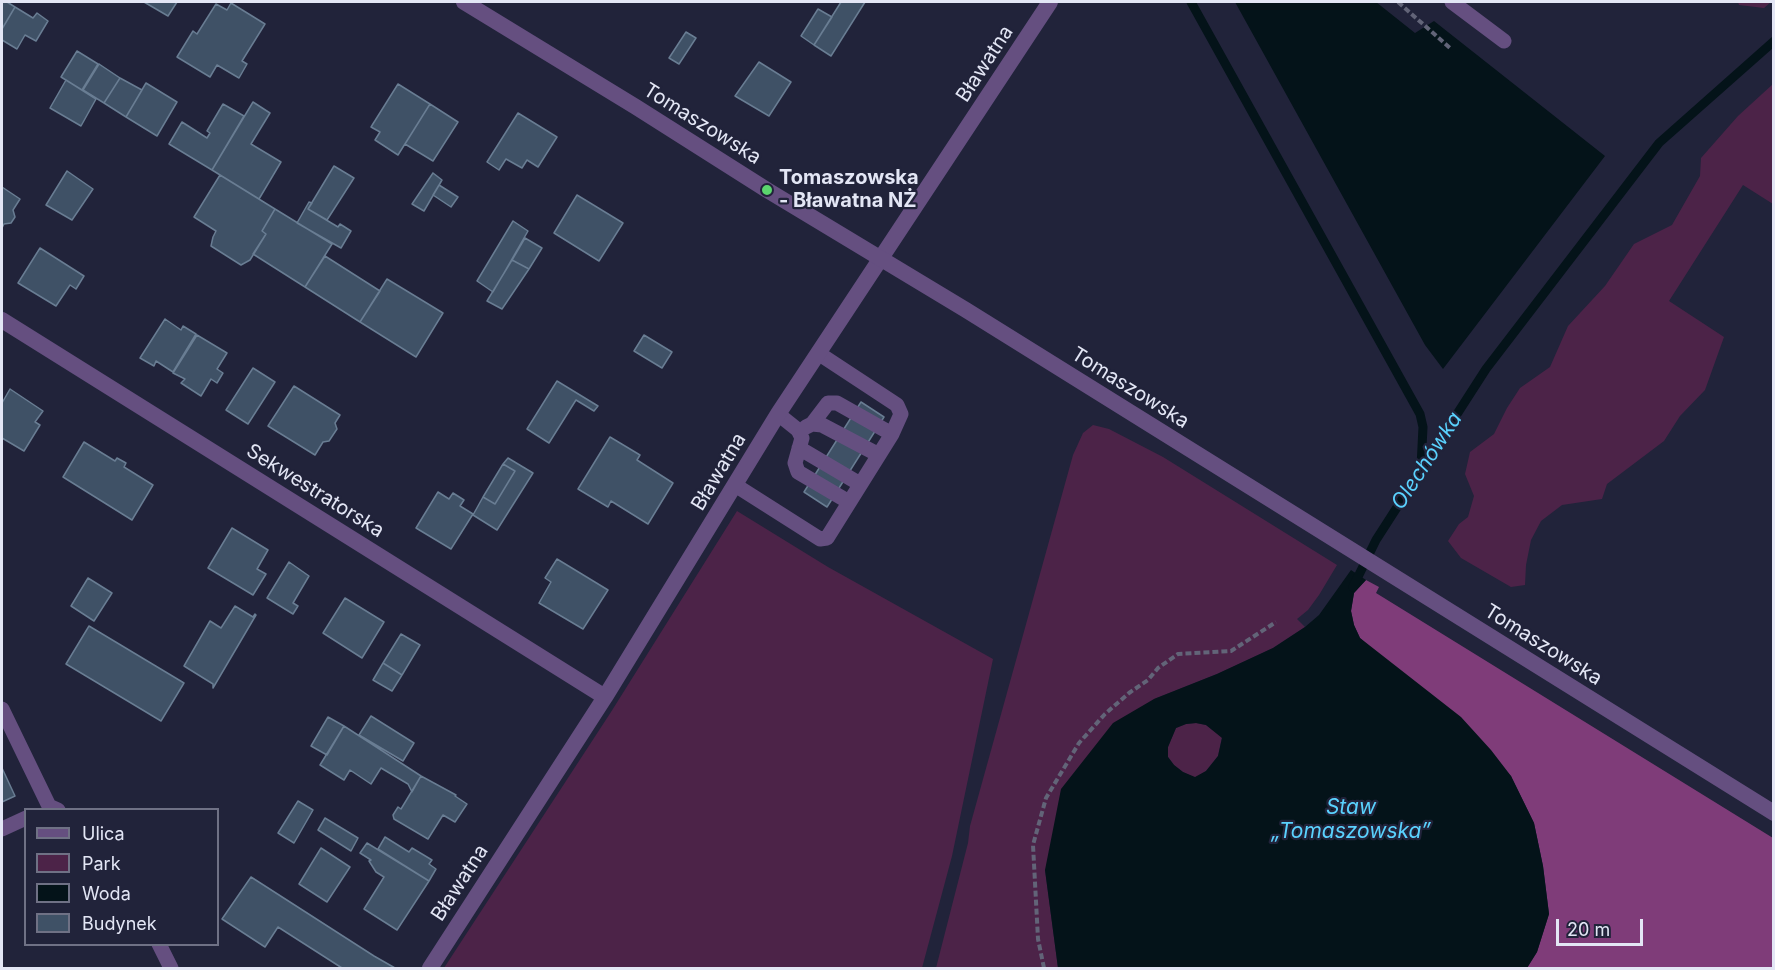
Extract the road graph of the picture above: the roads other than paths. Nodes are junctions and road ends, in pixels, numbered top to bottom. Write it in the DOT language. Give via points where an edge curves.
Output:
graph roads {
  1 [pos="464,2"];
  2 [pos="1050,2"];
  3 [pos="1452,2"];
  4 [pos="1504,41"];
  5 [pos="881,260"];
  6 [pos="2,320"];
  7 [pos="818,353"];
  8 [pos="778,414"];
  9 [pos="805,427"];
  10 [pos="892,434"];
  11 [pos="800,448"];
  12 [pos="879,454"];
  13 [pos="860,484"];
  14 [pos="735,485"];
  15 [pos="849,502"];
  16 [pos="605,697"];
  17 [pos="2,709"];
  18 [pos="50,808"];
  19 [pos="1773,813"];
  20 [pos="24,819"];
  21 [pos="2,829"];
  22 [pos="160,946"];
  23 [pos="171,969"];
  24 [pos="430,969"];
  1 -- 5 [label="street, Tomaszowska"];
  2 -- 5 [label="street, Bławatna"];
  3 -- 4 [label="lane"];
  5 -- 7 [label="street, Bławatna"];
  5 -- 19 [label="street, Tomaszowska"];
  6 -- 16 [label="street, Sekwestratorska"];
  7 -- 8 [label="street, Bławatna"];
  7 -- 10 [label="lane" via="897,405 901,414"];
  8 -- 9 [label="lane"];
  8 -- 14 [label="street, Bławatna"];
  9 -- 10 [label="lane" via="828,403 837,403"];
  9 -- 11 [label="lane"];
  9 -- 12 [label="lane" via="822,425"];
  10 -- 12 [label="lane"];
  11 -- 13 [label="lane"];
  11 -- 15 [label="lane" via="795,464 798,472"];
  12 -- 13 [label="lane"];
  13 -- 15 [label="lane"];
  14 -- 15 [label="lane" via="820,539 827,538"];
  14 -- 16 [label="street, Bławatna"];
  16 -- 24 [label="street, Bławatna"];
  17 -- 18 [label="lane"];
  20 -- 21 [label="lane"];
  22 -- 23 [label="lane"];
}
